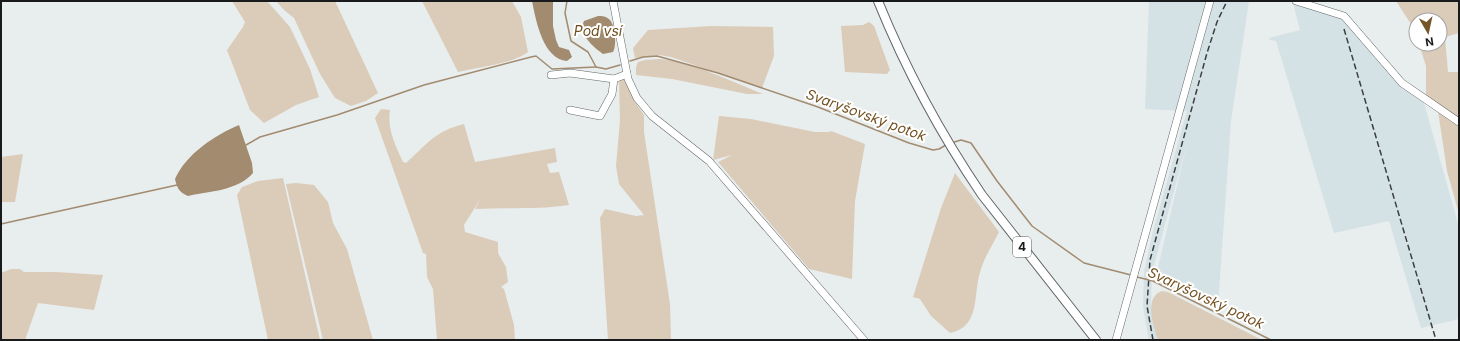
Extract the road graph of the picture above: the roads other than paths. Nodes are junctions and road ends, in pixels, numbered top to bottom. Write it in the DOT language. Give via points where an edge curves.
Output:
graph roads {
  1 [pos="613,1"];
  2 [pos="878,1"];
  3 [pos="1210,1"];
  4 [pos="1296,1"];
  5 [pos="627,74"];
  6 [pos="551,75"];
  7 [pos="614,79"];
  8 [pos="570,110"];
  9 [pos="1459,122"];
  10 [pos="864,340"];
  11 [pos="1096,340"];
  12 [pos="1116,340"];
  1 -- 5 [label="street"];
  2 -- 11 [label="main road, 4" via="918,90 952,150 982,195"];
  3 -- 12 [label="street"];
  4 -- 9 [label="street" via="1344,16 1402,83"];
  5 -- 7 [label="street"];
  5 -- 10 [label="street" via="637,98 652,116 710,161"];
  6 -- 7 [label="street" via="570,73"];
  7 -- 8 [label="street" via="612,94 600,116"];
}
